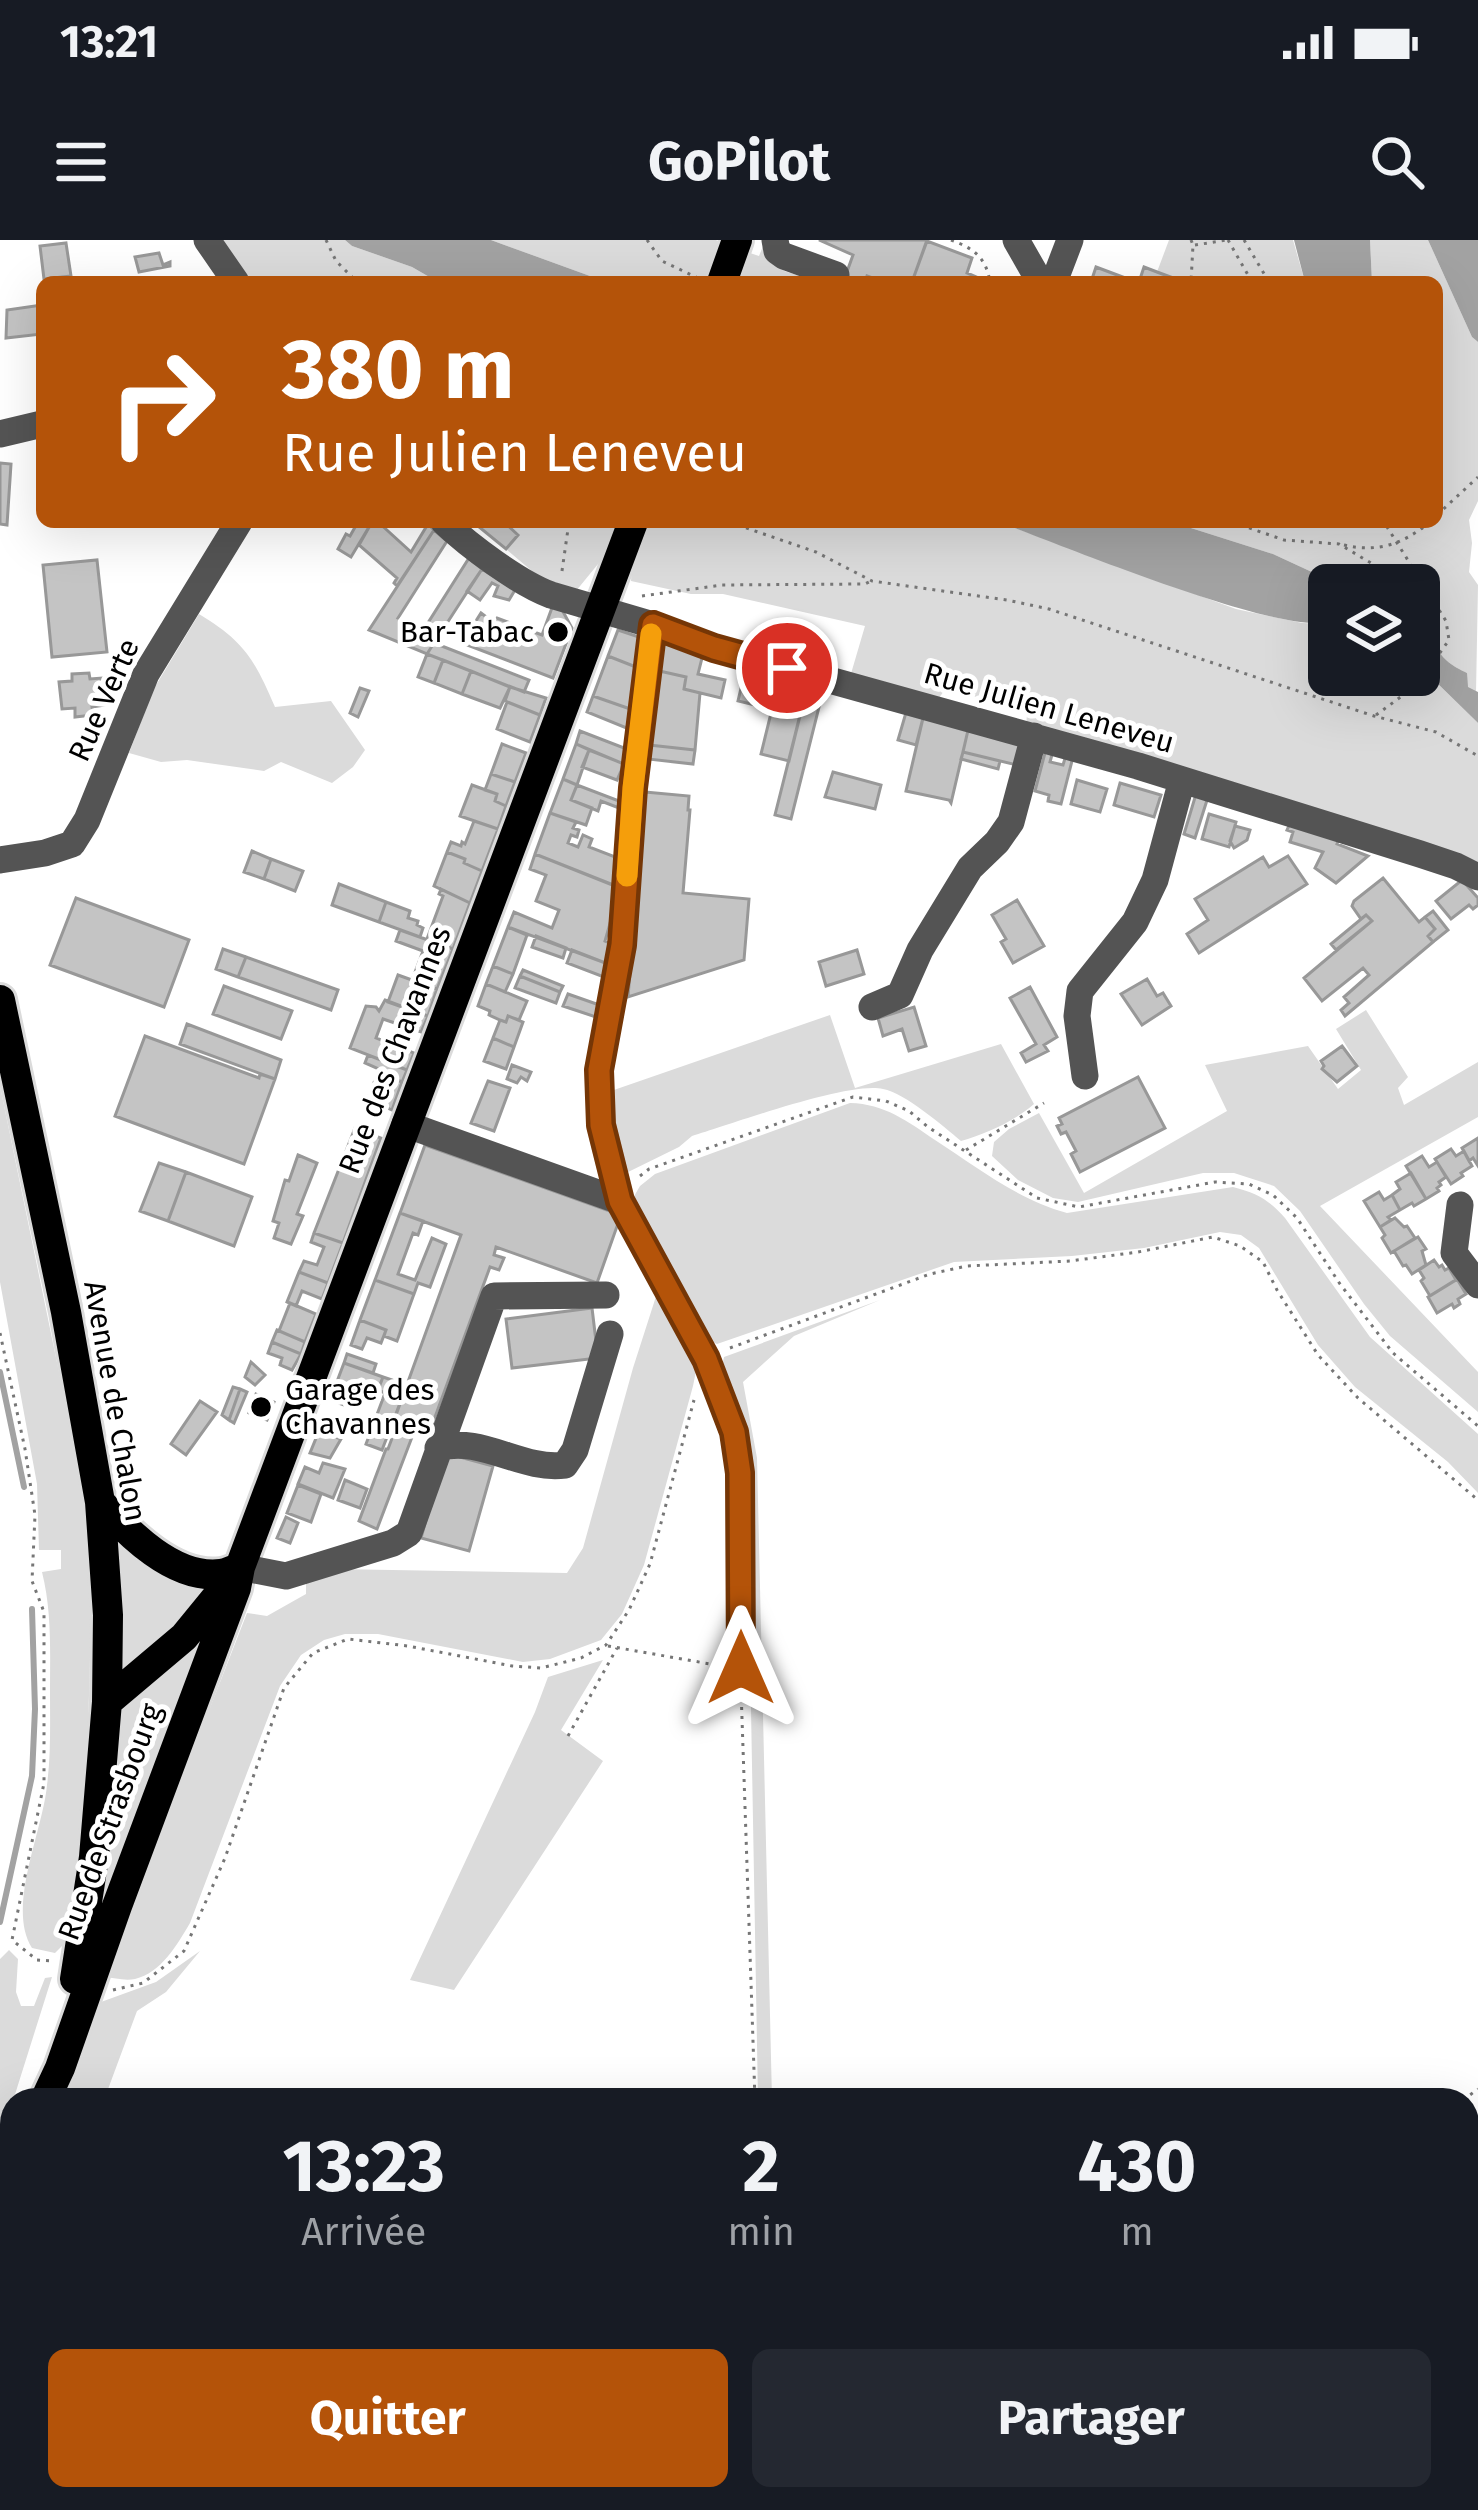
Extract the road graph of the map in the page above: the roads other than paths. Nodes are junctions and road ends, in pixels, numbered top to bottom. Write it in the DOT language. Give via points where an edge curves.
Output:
graph roads {
  1 [pos="207,240"];
  2 [pos="775,240"];
  3 [pos="1016,240"];
  4 [pos="1070,240"];
  5 [pos="836,275"];
  6 [pos="232,276"];
  7 [pos="1037,276"];
  8 [pos="1056,276"];
  9 [pos="36,425"];
  10 [pos="0,434"];
  11 [pos="235,528"];
  12 [pos="450,528"];
  13 [pos="631,528"];
  14 [pos="609,613"];
  15 [pos="653,625"];
  16 [pos="1034,736"];
  17 [pos="1182,781"];
  18 [pos="0,860"];
  19 [pos="1478,878"];
  20 [pos="0,1000"];
  21 [pos="872,1007"];
  22 [pos="1085,1076"];
  23 [pos="405,1124"];
  24 [pos="620,1201"];
  25 [pos="1460,1205"];
  26 [pos="1478,1285"];
  27 [pos="606,1294"];
  28 [pos="610,1334"];
  29 [pos="438,1448"];
  30 [pos="100,1502"];
  31 [pos="240,1568"];
  32 [pos="741,1668"];
  33 [pos="107,1702"];
  34 [pos="46,2088"];
  35 [pos="49,2088"];
  1 -- 6 [label="street"];
  2 -- 5 [label="street" via="784,256"];
  3 -- 7 [label="street"];
  4 -- 8 [label="street"];
  9 -- 10 [label="street"];
  11 -- 18 [label="street, Rue Verte" via="146,674 72,844"];
  12 -- 14 [label="street, Rue Julien Leneveu" via="536,589"];
  13 -- 14 [label="main road, Rue des Chavannes"];
  14 -- 15 [label="street, Rue Julien Leneveu"];
  14 -- 23 [label="main road, Rue des Chavannes"];
  15 -- 16 [label="street, Rue Julien Leneveu"];
  15 -- 24 [label="street" via="622,945 599,1070 601,1125"];
  16 -- 17 [label="street, Rue Julien Leneveu"];
  16 -- 21 [label="street" via="1011,822 970,868 900,995"];
  17 -- 19 [label="street, Rue Julien Leneveu"];
  17 -- 22 [label="street" via="1136,922 1081,992"];
  20 -- 30 [label="main road, Avenue de Chalon"];
  23 -- 24 [label="street"];
  23 -- 31 [label="main road, Rue des Chavannes"];
  24 -- 32 [label="street" via="706,1359 734,1432"];
  25 -- 26 [label="street" via="1454,1253"];
  27 -- 29 [label="street" via="494,1295"];
  28 -- 29 [label="street" via="565,1465 470,1445"];
  29 -- 31 [label="street" via="409,1532 393,1543 286,1576"];
  30 -- 31 [label="main road" via="134,1538 174,1563 221,1574"];
  30 -- 33 [label="main road, Avenue de Chalon"];
  31 -- 33 [label="main road" via="184,1636"];
  31 -- 35 [label="main road, Rue de Strasbourg"];
  33 -- 34 [label="main road, Avenue de Chalon" via="79,1963"];
}
